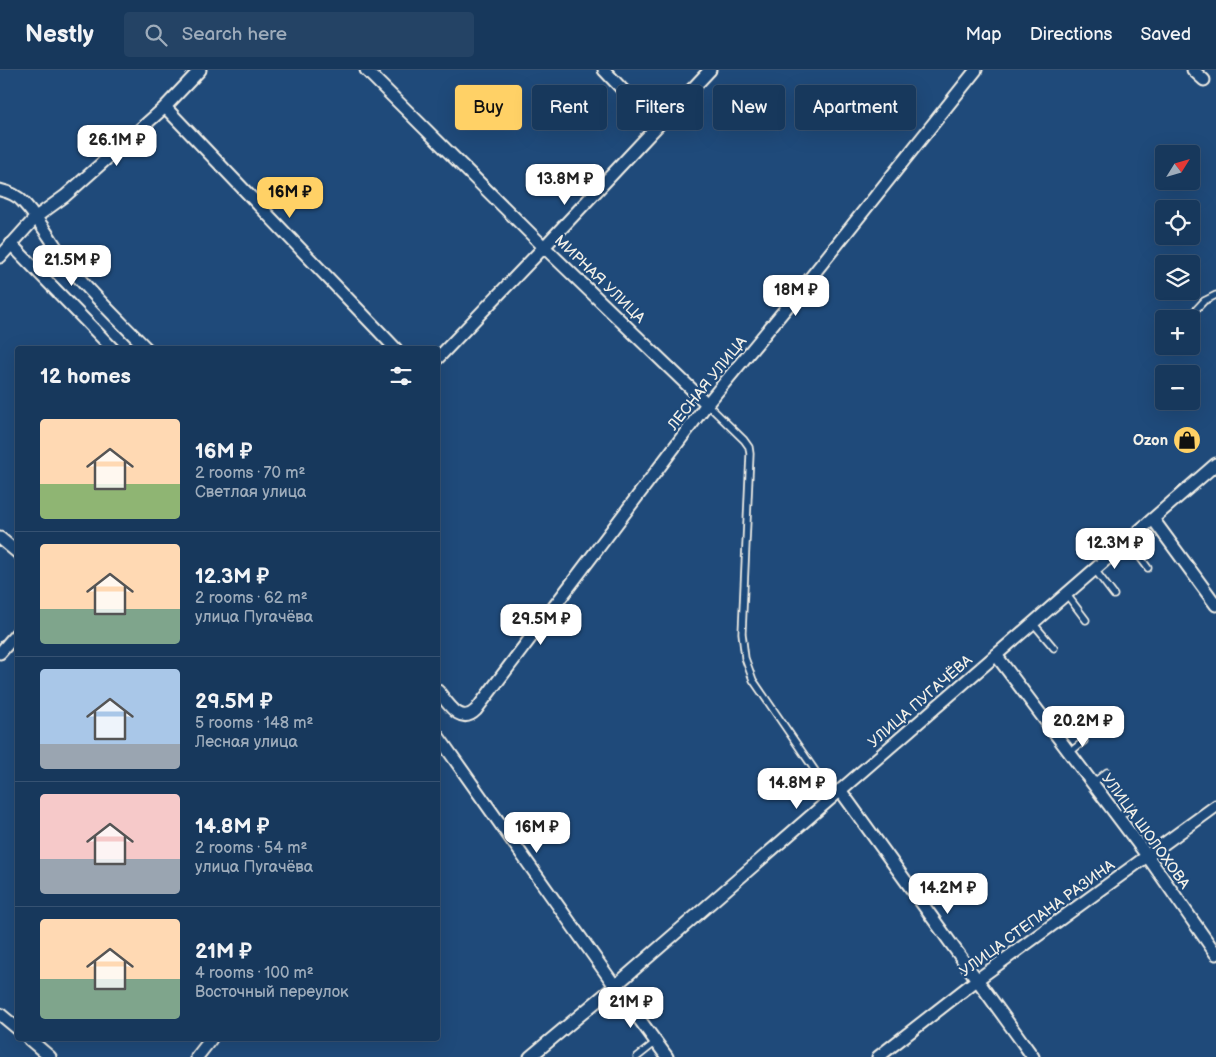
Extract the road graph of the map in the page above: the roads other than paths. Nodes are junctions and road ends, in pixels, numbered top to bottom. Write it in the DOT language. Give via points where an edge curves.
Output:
graph roads {
  1 [pos="200,70"];
  2 [pos="366,70"];
  3 [pos="604,70"];
  4 [pos="710,70"];
  5 [pos="976,70"];
  6 [pos="1193,70"];
  7 [pos="1204,80"];
  8 [pos="618,85"];
  9 [pos="696,85"];
  10 [pos="165,107"];
  11 [pos="653,130"];
  12 [pos="0,190"];
  13 [pos="36,217"];
  14 [pos="11,244"];
  15 [pos="544,247"];
  16 [pos="0,257"];
  17 [pos="1216,294"];
  18 [pos="1196,310"];
  19 [pos="110,346"];
  20 [pos="144,346"];
  21 [pos="393,346"];
  22 [pos="440,356"];
  23 [pos="707,404"];
  24 [pos="1216,464"];
  25 [pos="1153,519"];
  26 [pos="0,538"];
  27 [pos="1128,541"];
  28 [pos="15,550"];
  29 [pos="1148,568"];
  30 [pos="1095,570"];
  31 [pos="1066,595"];
  32 [pos="1114,595"];
  33 [pos="1216,605"];
  34 [pos="1086,620"];
  35 [pos="1033,623"];
  36 [pos="15,636"];
  37 [pos="1054,648"];
  38 [pos="0,653"];
  39 [pos="996,655"];
  40 [pos="440,692"];
  41 [pos="1084,741"];
  42 [pos="440,746"];
  43 [pos="1070,752"];
  44 [pos="816,772"];
  45 [pos="1107,772"];
  46 [pos="1093,783"];
  47 [pos="840,790"];
  48 [pos="1216,806"];
  49 [pos="1132,807"];
  50 [pos="1118,818"];
  51 [pos="1148,857"];
  52 [pos="1216,954"];
  53 [pos="978,979"];
  54 [pos="615,986"];
  55 [pos="0,1014"];
  56 [pos="15,1026"];
  57 [pos="31,1041"];
  58 [pos="209,1041"];
  59 [pos="656,1042"];
  60 [pos="50,1057"];
  61 [pos="197,1057"];
  62 [pos="530,1057"];
  63 [pos="637,1057"];
  64 [pos="668,1057"];
  65 [pos="878,1057"];
  66 [pos="1033,1057"];
  1 -- 10 [label="street"];
  2 -- 15 [label="street, МИРНАЯ УЛИЦА"];
  3 -- 8 [label="street"];
  4 -- 9 [label="street"];
  5 -- 23 [label="street, ЛЕСНАЯ УЛИЦА"];
  6 -- 7 [label="street"];
  10 -- 13 [label="street" via="65,196"];
  10 -- 21 [label="street"];
  11 -- 15 [label="street"];
  12 -- 13 [label="street" via="22,200"];
  13 -- 14 [label="street"];
  13 -- 20 [label="street" via="67,264"];
  14 -- 16 [label="street"];
  14 -- 19 [label="street"];
  15 -- 22 [label="street"];
  15 -- 23 [label="street, МИРНАЯ УЛИЦА"];
  17 -- 18 [label="lane"];
  23 -- 40 [label="street, ЛЕСНАЯ УЛИЦА" via="476,710 471,715 460,715"];
  23 -- 44 [label="lane" via="744,440 750,454 742,633 745,658 753,680"];
  24 -- 25 [label="street, УЛИЦА ПУГАЧЁВА"];
  25 -- 27 [label="street, УЛИЦА ПУГАЧЁВА"];
  25 -- 33 [label="street"];
  26 -- 28 [label="street"];
  27 -- 29 [label="lane"];
  27 -- 30 [label="street, УЛИЦА ПУГАЧЁВА"];
  30 -- 31 [label="street, УЛИЦА ПУГАЧЁВА"];
  30 -- 32 [label="lane"];
  31 -- 34 [label="lane"];
  31 -- 35 [label="street, УЛИЦА ПУГАЧЁВА"];
  35 -- 37 [label="lane"];
  35 -- 39 [label="street, УЛИЦА ПУГАЧЁВА"];
  36 -- 38 [label="street"];
  39 -- 43 [label="street, УЛИЦА ШОЛОХОВА"];
  39 -- 47 [label="street, УЛИЦА ПУГАЧЁВА"];
  41 -- 43 [label="lane"];
  42 -- 54 [label="street"];
  43 -- 46 [label="street, УЛИЦА ШОЛОХОВА"];
  45 -- 46 [label="lane"];
  46 -- 50 [label="street, УЛИЦА ШОЛОХОВА"];
  47 -- 53 [label="street"];
  47 -- 54 [label="street, УЛИЦА ПУГАЧЁВА"];
  48 -- 51 [label="street, УЛИЦА СТЕПАНА РАЗИНА"];
  49 -- 50 [label="lane"];
  50 -- 51 [label="street, УЛИЦА ШОЛОХОВА"];
  51 -- 52 [label="street, УЛИЦА ШОЛОХОВА"];
  51 -- 53 [label="street, УЛИЦА СТЕПАНА РАЗИНА"];
  53 -- 65 [label="street, УЛИЦА СТЕПАНА РАЗИНА"];
  53 -- 66 [label="street"];
  54 -- 59 [label="street"];
  54 -- 62 [label="street, УЛИЦА ПУГАЧЁВА"];
  55 -- 56 [label="street"];
  57 -- 60 [label="street"];
  58 -- 61 [label="street"];
  59 -- 63 [label="lane"];
  59 -- 64 [label="street"];
}
